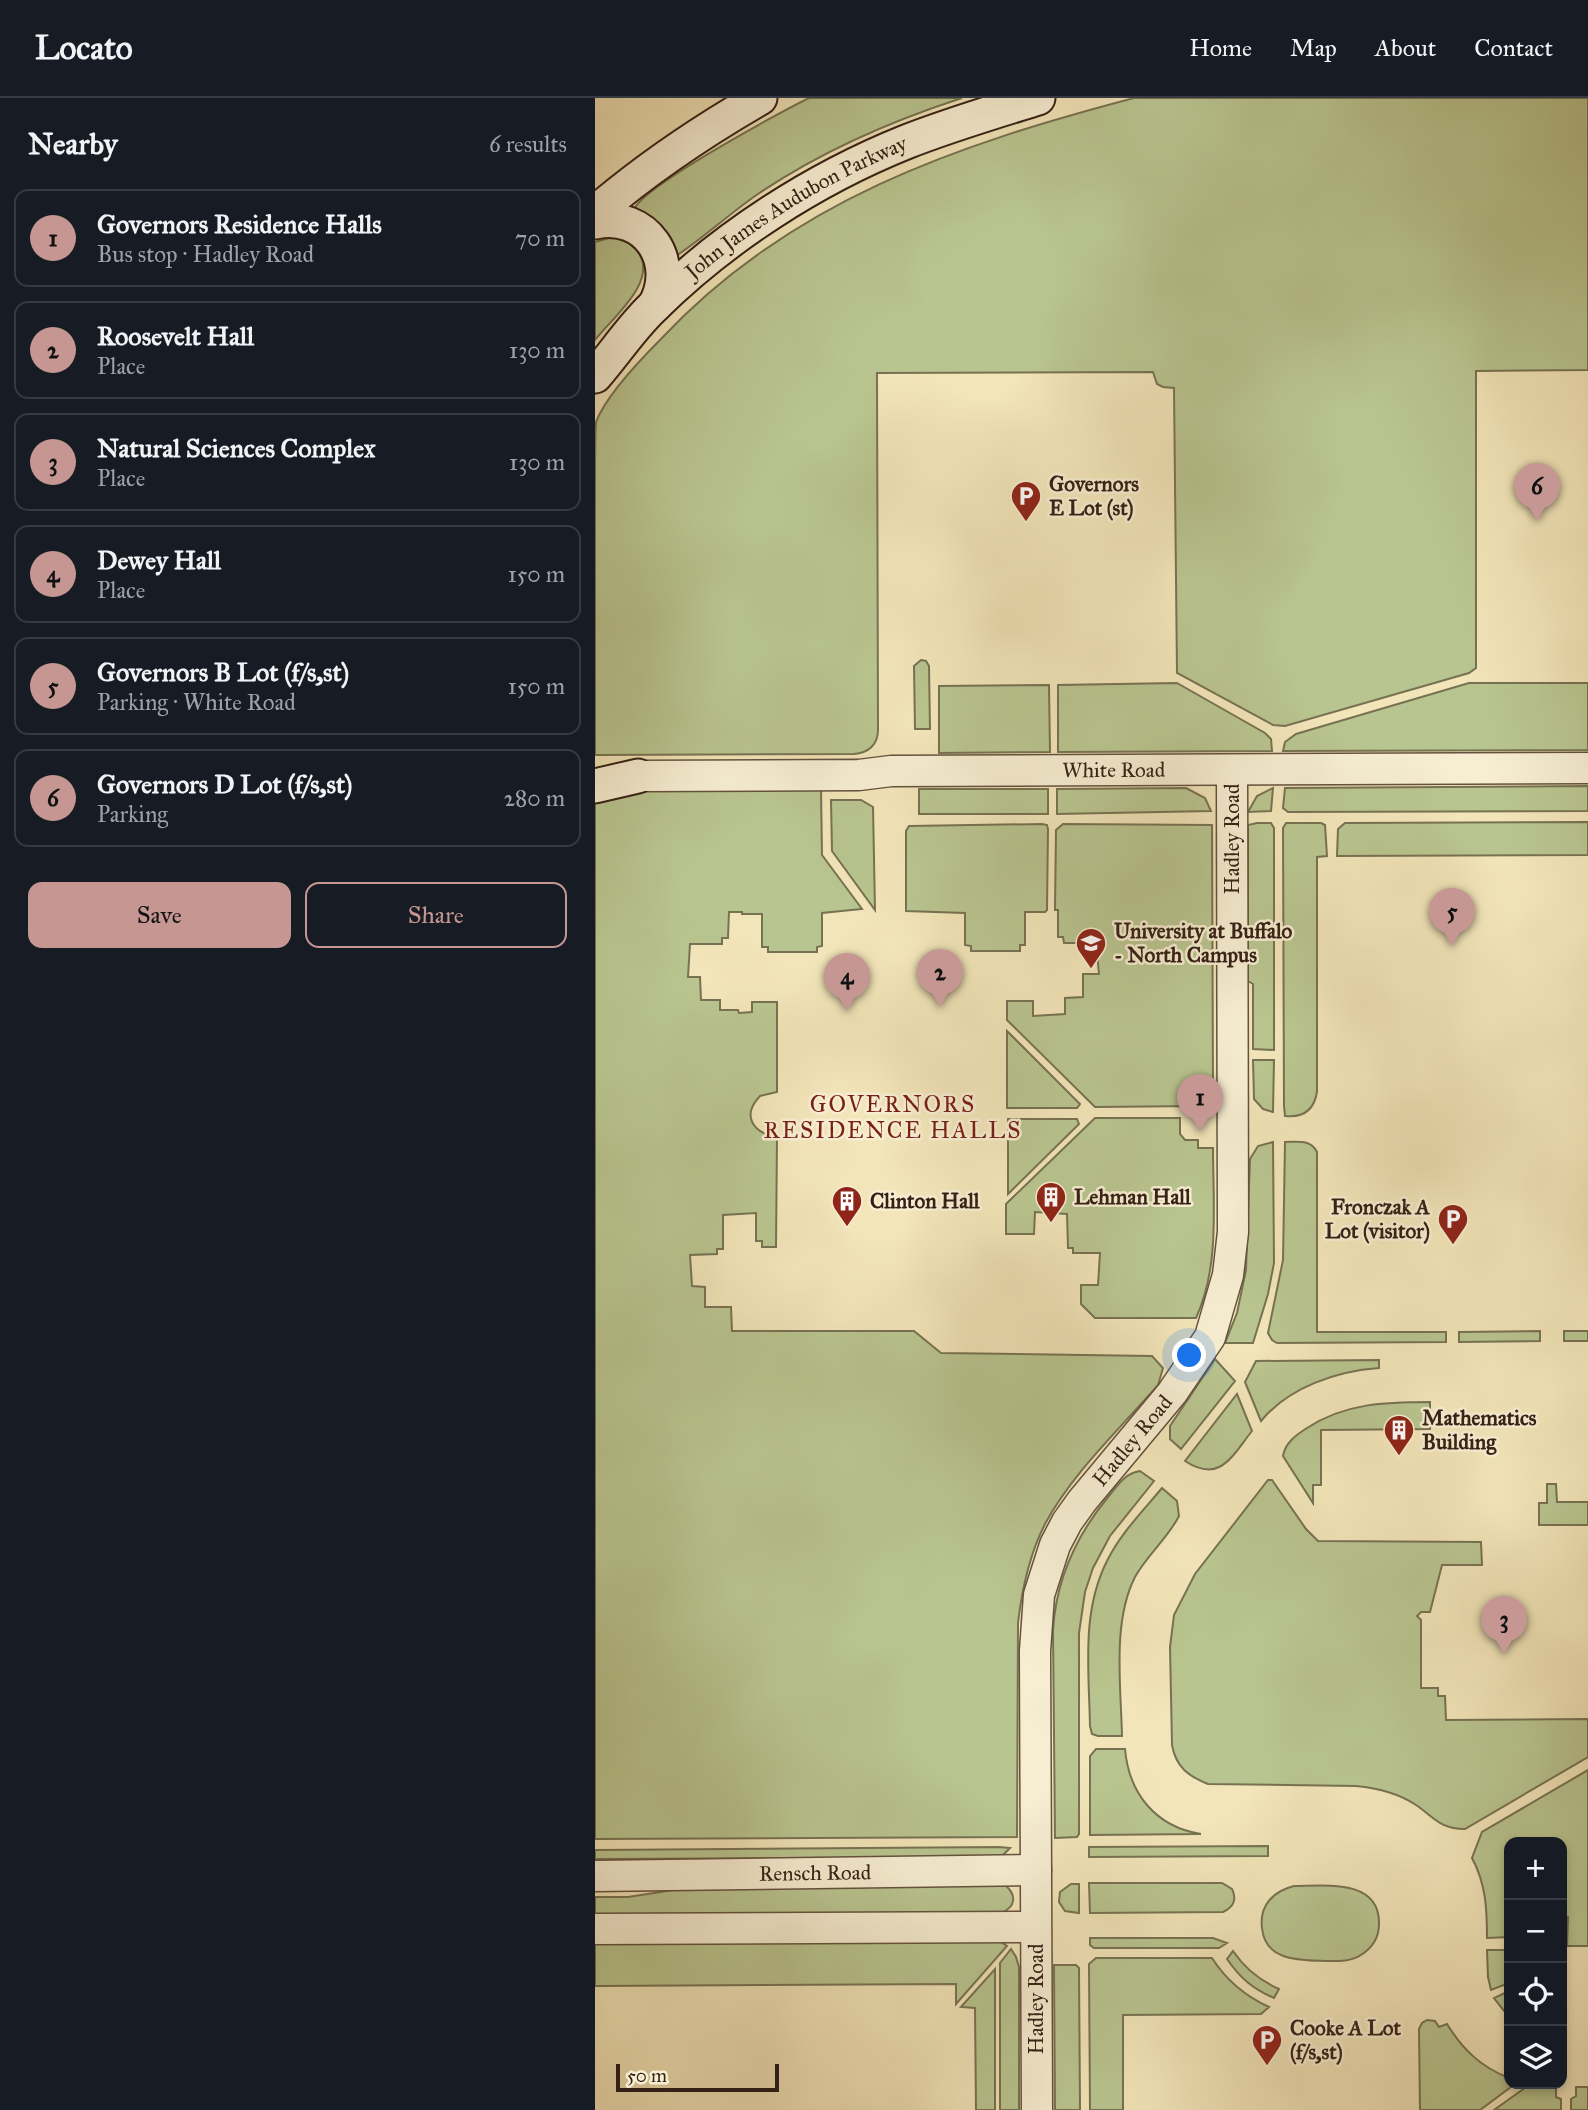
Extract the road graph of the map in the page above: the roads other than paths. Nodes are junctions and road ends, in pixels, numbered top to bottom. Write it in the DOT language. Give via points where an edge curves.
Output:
graph roads {
  1 [pos="760,98"];
  2 [pos="1038,98"];
  3 [pos="595,213"];
  4 [pos="595,222"];
  5 [pos="655,305"];
  6 [pos="595,376"];
  7 [pos="1588,768"];
  8 [pos="595,769"];
  9 [pos="1232,770"];
  10 [pos="638,776"];
  11 [pos="595,786"];
  12 [pos="1036,1870"];
  13 [pos="595,1876"];
  14 [pos="1035,1927"];
  15 [pos="595,1929"];
  16 [pos="1037,2110"];
  1 -- 3 [label="main road" via="666,156"];
  2 -- 5 [label="main road, John James Audubon Parkway" via="905,142 844,170 712,255"];
  4 -- 5 [label="main road" via="626,223 655,245 663,270"];
  5 -- 6 [label="main road, John James Audubon Parkway"];
  7 -- 9 [label="street, White Road"];
  8 -- 10 [label="main road"];
  9 -- 10 [label="street, White Road"];
  9 -- 12 [label="street, Hadley Road" via="1233,1232 1228,1275 1210,1337 1172,1393 1067,1521 1048,1563 1035,1633"];
  10 -- 11 [label="main road"];
  12 -- 13 [label="street, Rensch Road"];
  12 -- 14 [label="street, Hadley Road"];
  14 -- 15 [label="street"];
  14 -- 16 [label="street, Hadley Road"];
}
